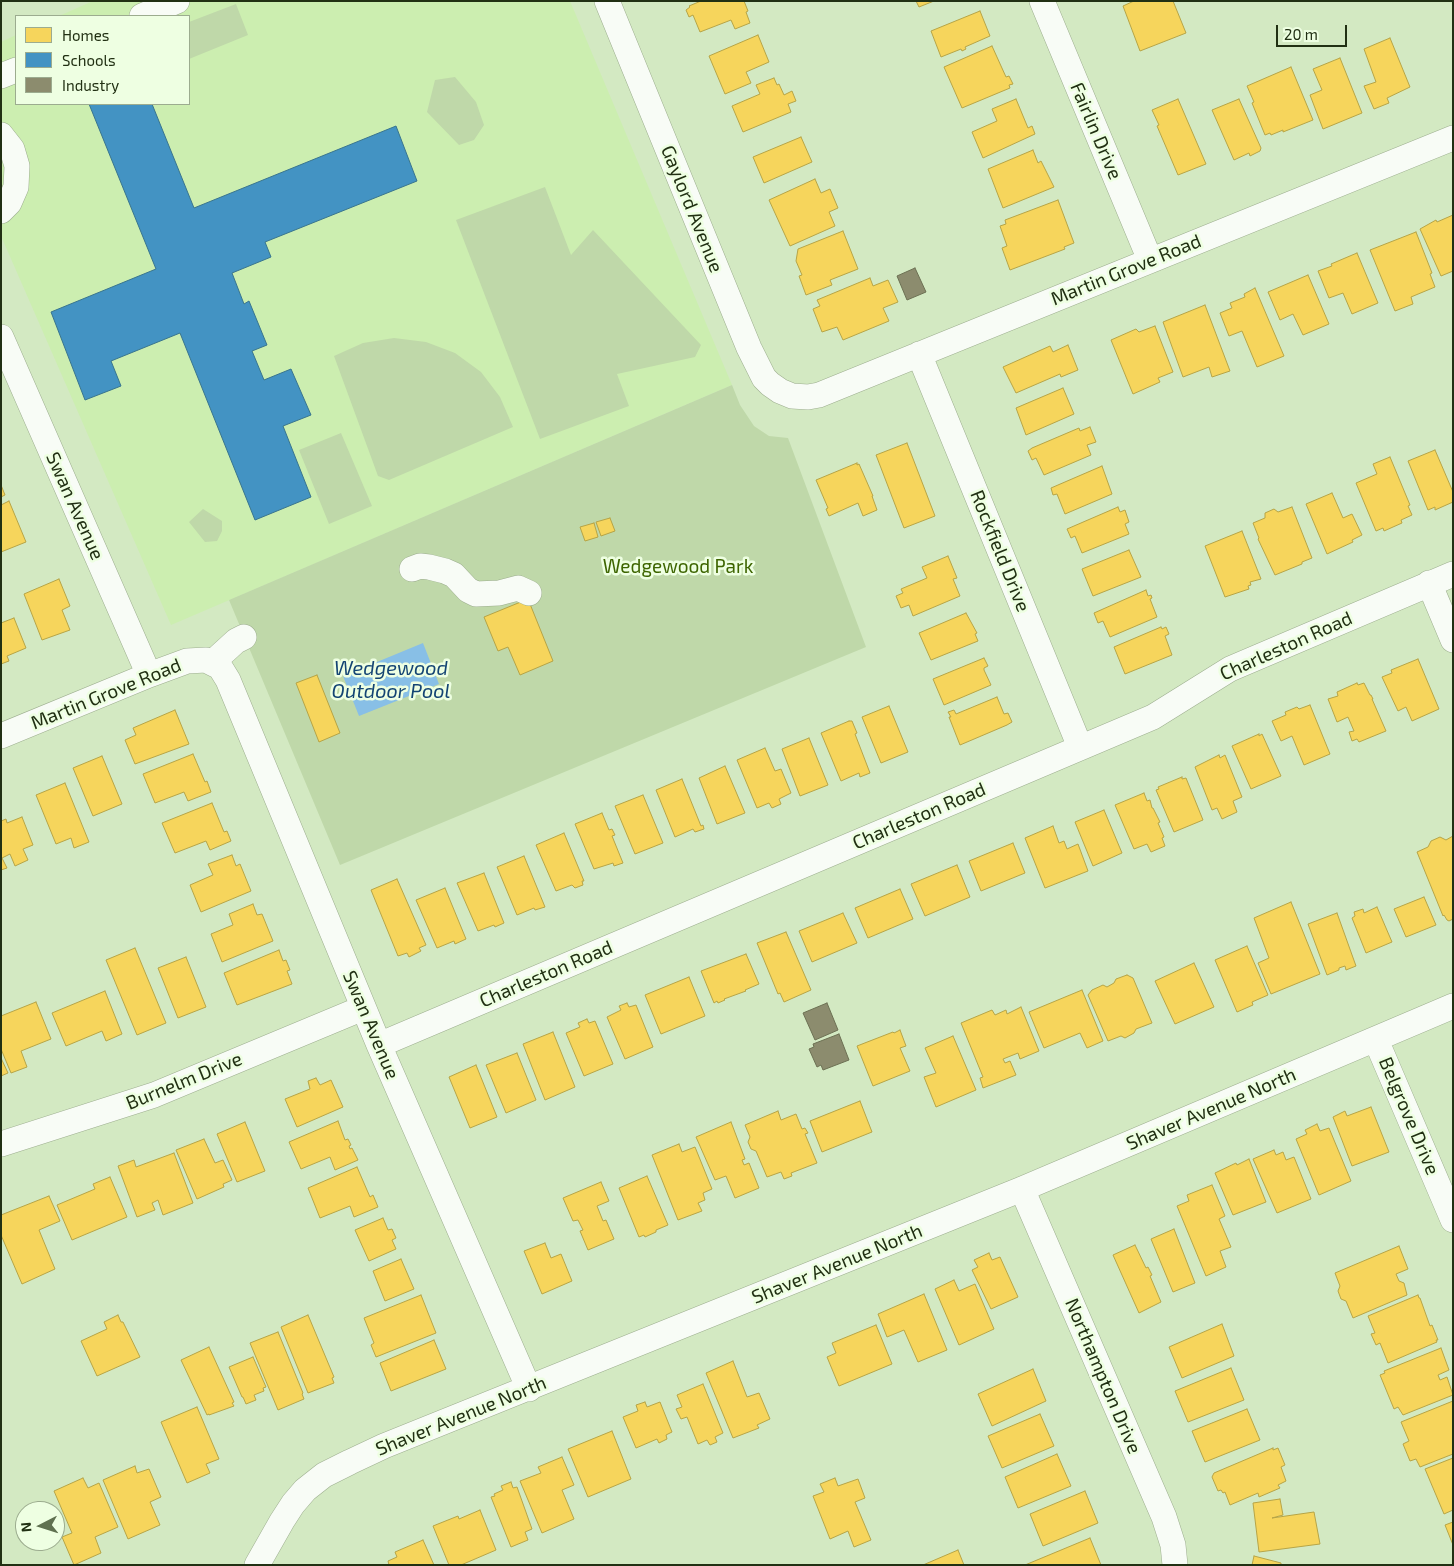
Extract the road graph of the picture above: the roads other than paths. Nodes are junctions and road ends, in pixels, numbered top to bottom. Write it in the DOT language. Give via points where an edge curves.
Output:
graph roads {
  1 [pos="177,1"];
  2 [pos="606,1"];
  3 [pos="1042,1"];
  4 [pos="144,15"];
  5 [pos="15,70"];
  6 [pos="1,76"];
  7 [pos="1,135"];
  8 [pos="1453,138"];
  9 [pos="1,211"];
  10 [pos="1150,260"];
  11 [pos="1,338"];
  12 [pos="919,354"];
  13 [pos="799,397"];
  14 [pos="412,569"];
  15 [pos="1453,574"];
  16 [pos="1430,583"];
  17 [pos="529,593"];
  18 [pos="244,637"];
  19 [pos="1453,640"];
  20 [pos="213,662"];
  21 [pos="149,675"];
  22 [pos="1,736"];
  23 [pos="1080,748"];
  24 [pos="1453,1006"];
  25 [pos="363,1008"];
  26 [pos="1376,1040"];
  27 [pos="379,1045"];
  28 [pos="1,1144"];
  29 [pos="1022,1189"];
  30 [pos="1453,1220"];
  31 [pos="529,1388"];
  32 [pos="257,1565"];
  33 [pos="1175,1565"];
  1 -- 4 [label="street"];
  2 -- 13 [label="street, Gaylord Avenue" via="748,348 770,384"];
  3 -- 10 [label="street, Fairlin Drive"];
  5 -- 6 [label="street"];
  7 -- 9 [label="street" via="12,149 16,187 9,203"];
  8 -- 10 [label="street, Martin Grove Road"];
  10 -- 12 [label="street, Martin Grove Road"];
  11 -- 21 [label="street, Swan Avenue"];
  12 -- 13 [label="street, Martin Grove Road" via="819,395"];
  12 -- 23 [label="street, Rockfield Drive"];
  14 -- 17 [label="street" via="429,566 445,571 476,594 518,588"];
  15 -- 16 [label="street, Charleston Road"];
  16 -- 19 [label="street"];
  16 -- 23 [label="street, Charleston Road" via="1258,655 1153,717"];
  18 -- 20 [label="street"];
  20 -- 21 [label="street, Martin Grove Road" via="188,661"];
  20 -- 25 [label="street, Swan Avenue" via="228,680"];
  21 -- 22 [label="street, Martin Grove Road"];
  23 -- 27 [label="street, Charleston Road"];
  24 -- 26 [label="street, Shaver Avenue North"];
  25 -- 27 [label="street, Swan Avenue"];
  25 -- 28 [label="street, Burnelm Drive" via="154,1095"];
  26 -- 29 [label="street, Shaver Avenue North"];
  26 -- 30 [label="street, Belgrove Drive"];
  27 -- 31 [label="street, Swan Avenue"];
  29 -- 31 [label="street, Shaver Avenue North"];
  29 -- 33 [label="street, Northampton Drive" via="1164,1517 1173,1545"];
  31 -- 32 [label="street, Shaver Avenue North" via="384,1446 324,1475 293,1504"];
}
